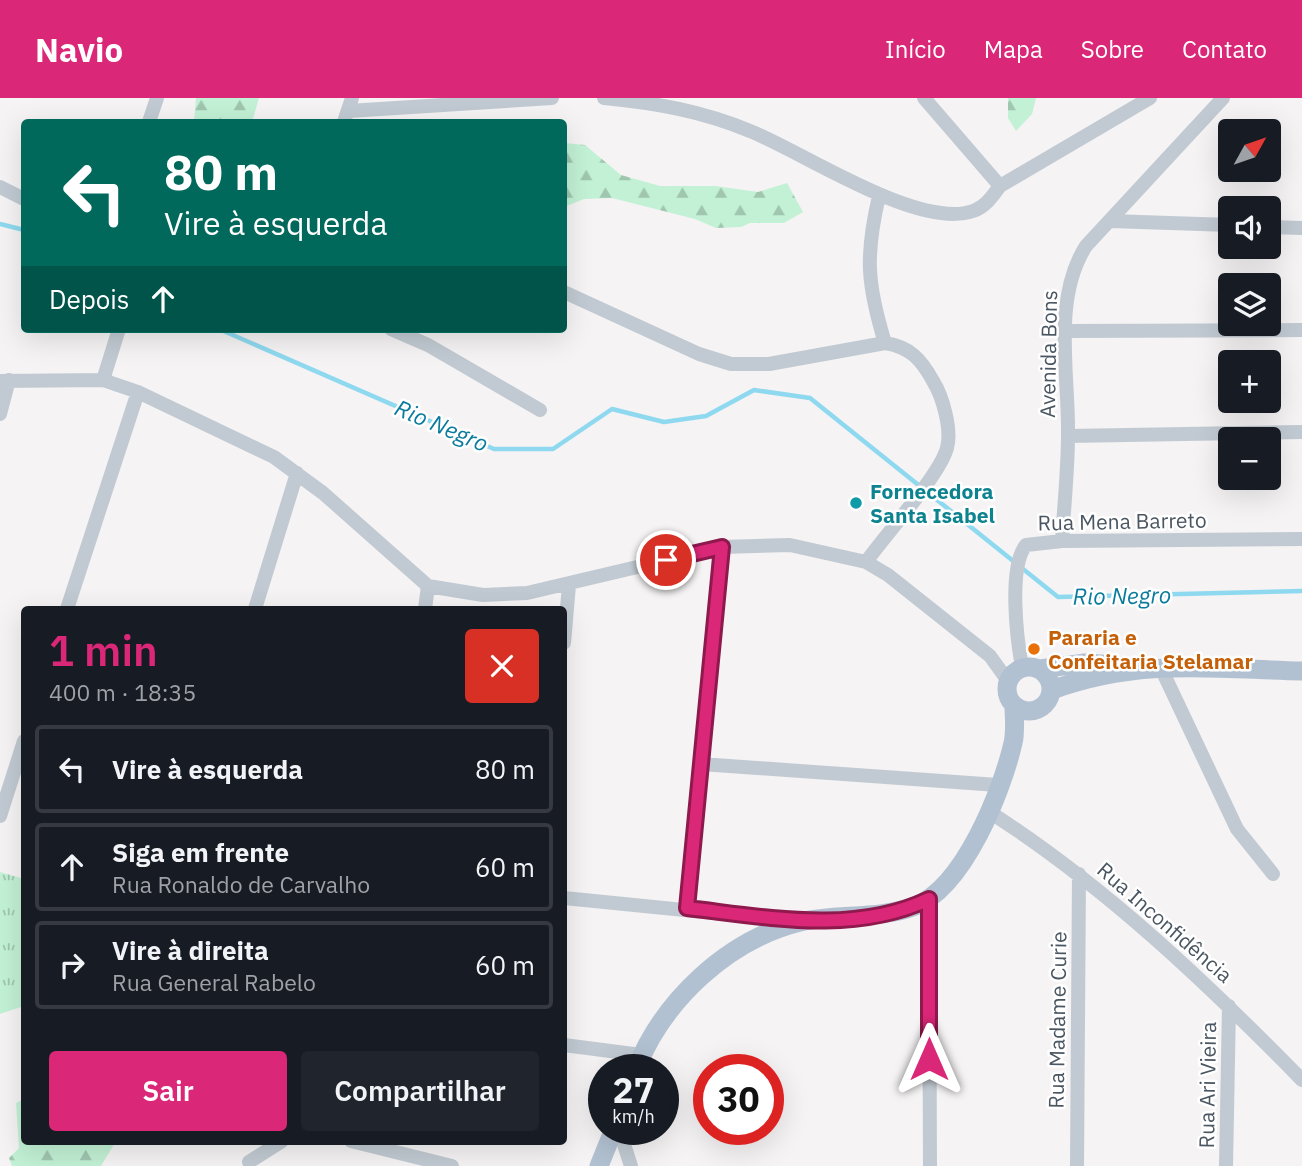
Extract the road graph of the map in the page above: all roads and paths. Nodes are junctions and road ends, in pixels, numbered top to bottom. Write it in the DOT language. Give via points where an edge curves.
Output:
graph roads {
  1 [pos="552,98"];
  2 [pos="604,98"];
  3 [pos="924,98"];
  4 [pos="1150,98"];
  5 [pos="1223,98"];
  6 [pos="155,99"];
  7 [pos="349,111"];
  8 [pos="150,119"];
  9 [pos="1000,186"];
  10 [pos="0,187"];
  11 [pos="879,196"];
  12 [pos="21,198"];
  13 [pos="1110,221"];
  14 [pos="1218,225"];
  15 [pos="1281,227"];
  16 [pos="1302,228"];
  17 [pos="567,293"];
  18 [pos="1302,330"];
  19 [pos="1067,331"];
  20 [pos="118,333"];
  21 [pos="400,333"];
  22 [pos="885,343"];
  23 [pos="5,380"];
  24 [pos="103,380"];
  25 [pos="138,392"];
  26 [pos="540,410"];
  27 [pos="0,414"];
  28 [pos="1302,432"];
  29 [pos="1069,436"];
  30 [pos="297,473"];
  31 [pos="1302,539"];
  32 [pos="1062,541"];
  33 [pos="722,547"];
  34 [pos="866,562"];
  35 [pos="569,585"];
  36 [pos="428,586"];
  37 [pos="69,606"];
  38 [pos="256,606"];
  39 [pos="425,606"];
  40 [pos="567,608"];
  41 [pos="1160,666"];
  42 [pos="1132,669"];
  43 [pos="1302,671"];
  44 [pos="1022,672"];
  45 [pos="1052,690"];
  46 [pos="1014,706"];
  47 [pos="1039,709"];
  48 [pos="1014,741"];
  49 [pos="21,750"];
  50 [pos="701,764"];
  51 [pos="998,785"];
  52 [pos="988,811"];
  53 [pos="0,816"];
  54 [pos="1080,874"];
  55 [pos="1273,874"];
  56 [pos="567,898"];
  57 [pos="929,899"];
  58 [pos="687,908"];
  59 [pos="802,922"];
  60 [pos="1229,1006"];
  61 [pos="567,1046"];
  62 [pos="603,1054"];
  63 [pos="642,1054"];
  64 [pos="1302,1080"];
  65 [pos="276,1145"];
  66 [pos="367,1145"];
  67 [pos="609,1145"];
  68 [pos="622,1145"];
  69 [pos="249,1162"];
  70 [pos="452,1166"];
  71 [pos="599,1166"];
  72 [pos="631,1166"];
  73 [pos="930,1166"];
  74 [pos="1077,1166"];
  75 [pos="1226,1166"];
  1 -- 7 [label="street"];
  2 -- 11 [label="street" via="697,111 761,135"];
  3 -- 9 [label="street"];
  4 -- 9 [label="street"];
  5 -- 13 [label="street, Avenida Bons"];
  6 -- 8 [label="street"];
  9 -- 11 [label="street" via="987,203 962,214"];
  10 -- 12 [label="street"];
  11 -- 22 [label="street" via="867,258"];
  13 -- 14 [label="street"];
  13 -- 19 [label="street, Avenida Bons" via="1074,265"];
  15 -- 16 [label="street"];
  17 -- 22 [label="street" via="699,354 731,363 769,364"];
  18 -- 19 [label="street"];
  19 -- 29 [label="street, Avenida Bons"];
  20 -- 24 [label="street"];
  21 -- 26 [label="street"];
  22 -- 34 [label="street" via="921,359 936,385 948,445 931,477"];
  23 -- 24 [label="street"];
  23 -- 27 [label="street"];
  24 -- 25 [label="street"];
  25 -- 30 [label="street" via="274,457"];
  25 -- 37 [label="street"];
  28 -- 29 [label="street"];
  29 -- 32 [label="street, Avenida Bons"];
  30 -- 36 [label="street"];
  30 -- 38 [label="street"];
  31 -- 32 [label="street, Rua Mena Barreto"];
  32 -- 44 [label="street, Rua Mena Barreto" via="1026,545 1020,558 1016,619"];
  33 -- 34 [label="street" via="790,545"];
  33 -- 35 [label="street"];
  33 -- 50 [label="street"];
  34 -- 44 [label="street" via="911,590 989,656"];
  35 -- 36 [label="street" via="482,595"];
  35 -- 40 [label="street"];
  36 -- 39 [label="street"];
  41 -- 42 [label="main road"];
  41 -- 43 [label="main road"];
  41 -- 55 [label="street" via="1237,829"];
  42 -- 44 [label="main road" via="1085,663"];
  42 -- 45 [label="main road"];
  44 -- 45 [label="main road" via="1051,682"];
  44 -- 46 [label="main road" via="1009,699"];
  45 -- 47 [label="main road"];
  46 -- 47 [label="main road" via="1030,712"];
  46 -- 48 [label="main road"];
  47 -- 48 [label="main road"];
  48 -- 51 [label="main road"];
  49 -- 53 [label="street"];
  50 -- 51 [label="street"];
  50 -- 58 [label="street"];
  51 -- 52 [label="main road"];
  52 -- 54 [label="street, Rua Inconfidência"];
  52 -- 57 [label="main road" via="958,873"];
  54 -- 60 [label="street, Rua Inconfidência"];
  54 -- 74 [label="street, Rua Madame Curie"];
  56 -- 58 [label="street"];
  57 -- 59 [label="main road" via="885,914"];
  57 -- 73 [label="street"];
  58 -- 59 [label="street"];
  59 -- 63 [label="main road" via="737,950 701,977 658,1025"];
  60 -- 64 [label="street, Rua Inconfidência"];
  60 -- 75 [label="street, Rua Ari Vieira"];
  61 -- 62 [label="street"];
  65 -- 69 [label="street"];
  66 -- 70 [label="street"];
  67 -- 71 [label="main road"];
  68 -- 72 [label="street"];
}
